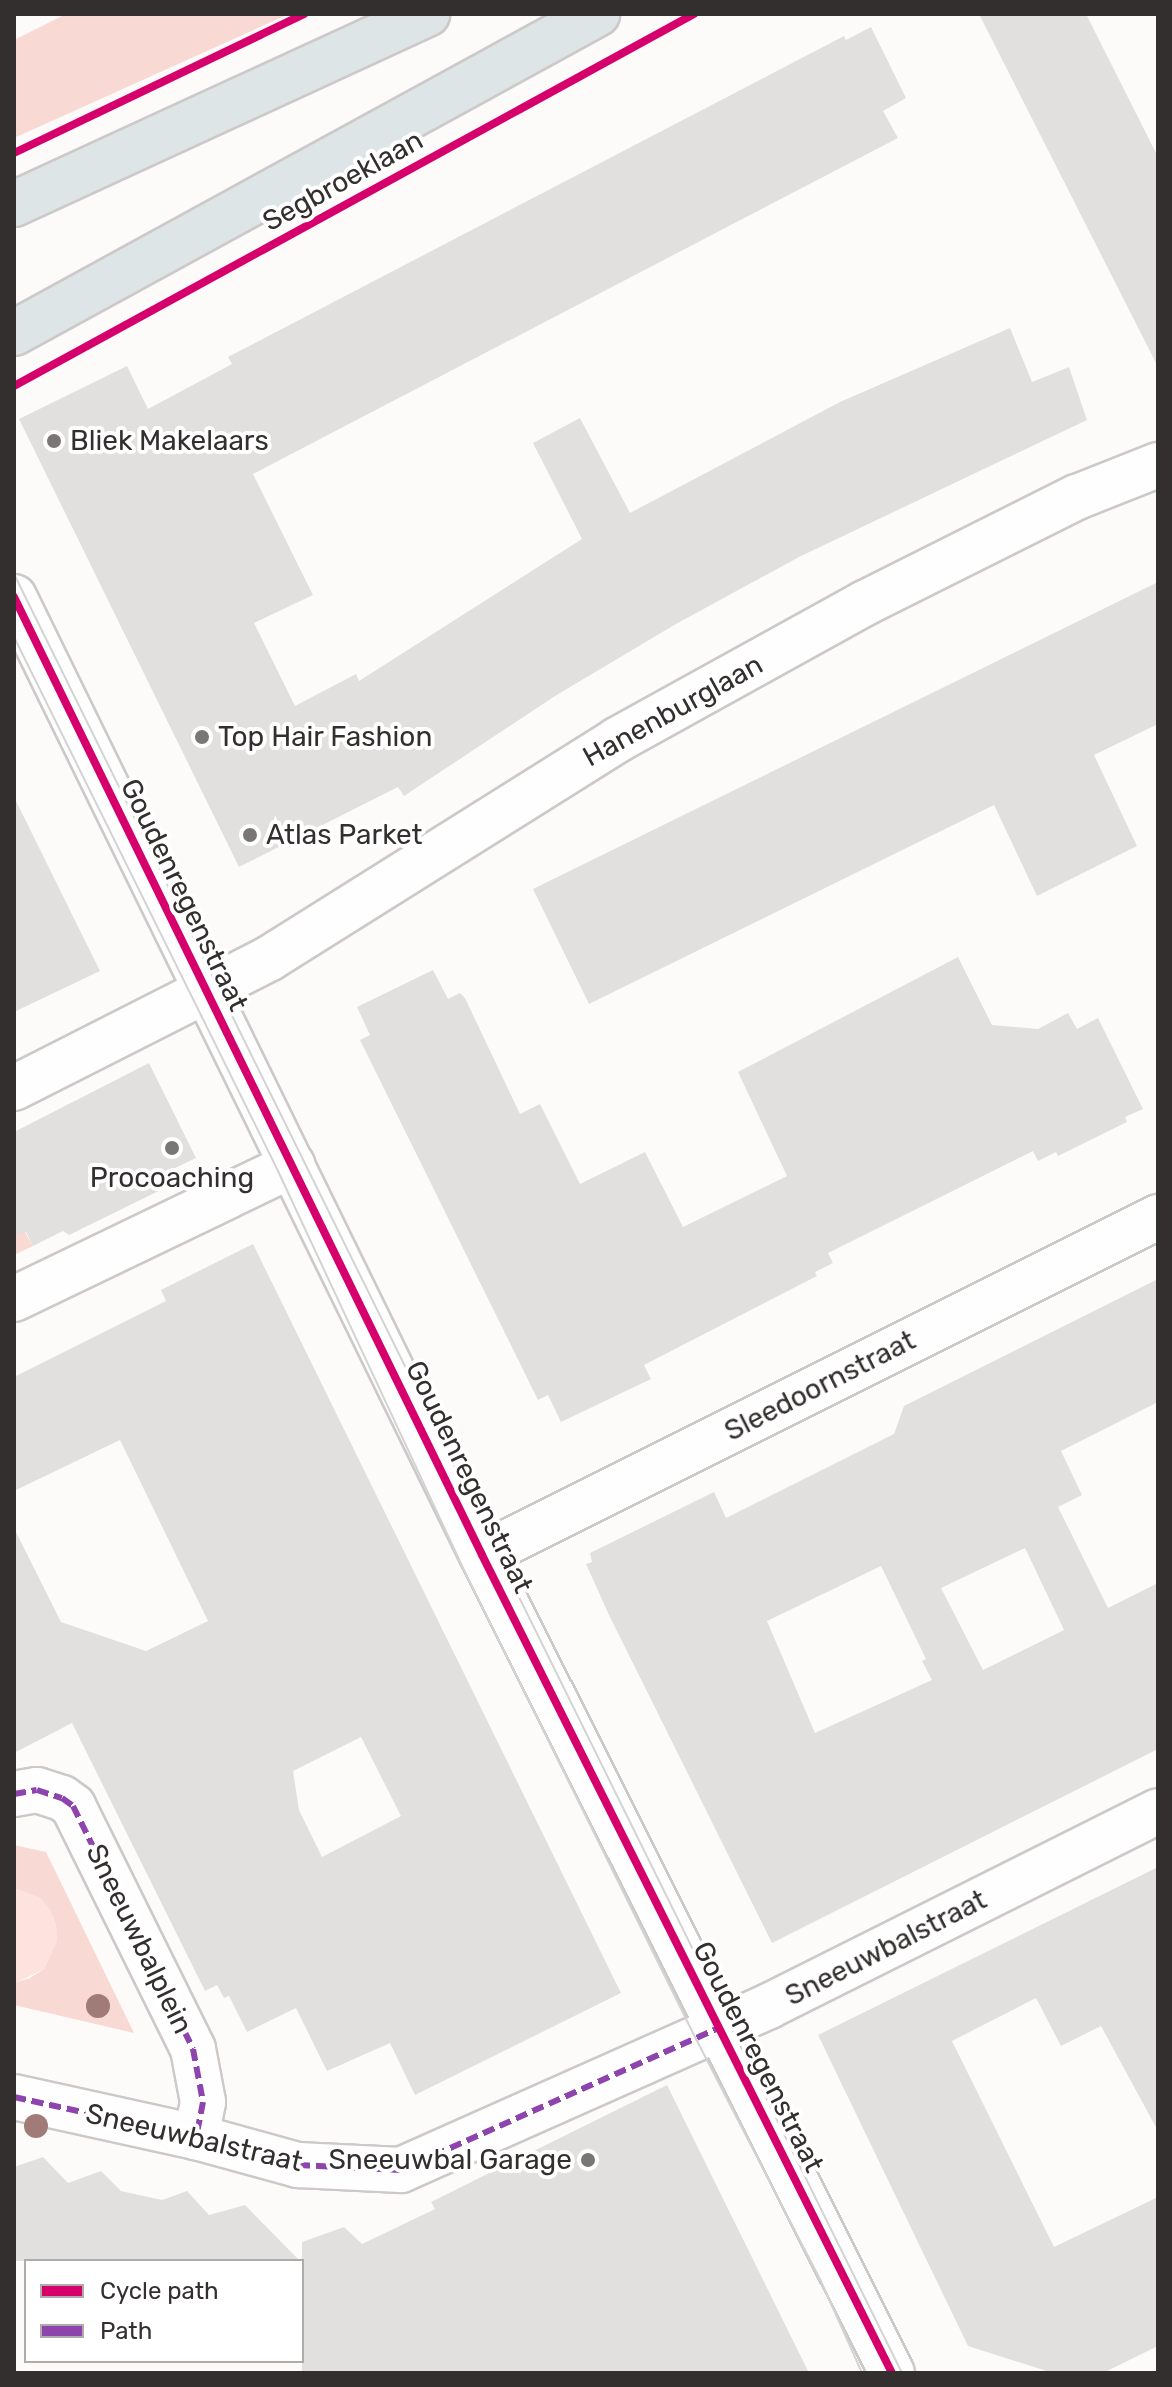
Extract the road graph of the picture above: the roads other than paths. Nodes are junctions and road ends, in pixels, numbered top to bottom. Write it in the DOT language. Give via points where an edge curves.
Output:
graph roads {
  1 [pos="427,14"];
  2 [pos="597,14"];
  3 [pos="14,204"];
  4 [pos="14,333"];
  5 [pos="1158,465"];
  6 [pos="14,597"];
  7 [pos="206,988"];
  8 [pos="14,1088"];
  9 [pos="292,1165"];
  10 [pos="1158,1217"];
  11 [pos="14,1299"];
  12 [pos="482,1555"];
  13 [pos="14,1794"];
  14 [pos="1158,1811"];
  15 [pos="719,2028"];
  16 [pos="14,2097"];
  17 [pos="196,2137"];
  18 [pos="892,2373"];
  1 -- 3 [label="main road"];
  2 -- 4 [label="main road, Segbroeklaan"];
  5 -- 7 [label="street, Hanenburglaan" via="1077,497 865,603 617,740 270,958"];
  6 -- 7 [label="street, Goudenregenstraat"];
  7 -- 8 [label="street, Hanenburglaan"];
  7 -- 9 [label="street, Goudenregenstraat"];
  9 -- 11 [label="street"];
  9 -- 12 [label="street, Goudenregenstraat"];
  10 -- 12 [label="street, Sleedoornstraat"];
  12 -- 15 [label="street, Goudenregenstraat"];
  13 -- 17 [label="street, Sneeuwbalplein" via="37,1790 73,1806 193,2049 203,2102"];
  14 -- 15 [label="street, Sneeuwbalstraat"];
  15 -- 17 [label="street, Sneeuwbalstraat" via="401,2170 298,2165"];
  15 -- 18 [label="street, Goudenregenstraat"];
  16 -- 17 [label="street, Sneeuwbalstraat"];
}
